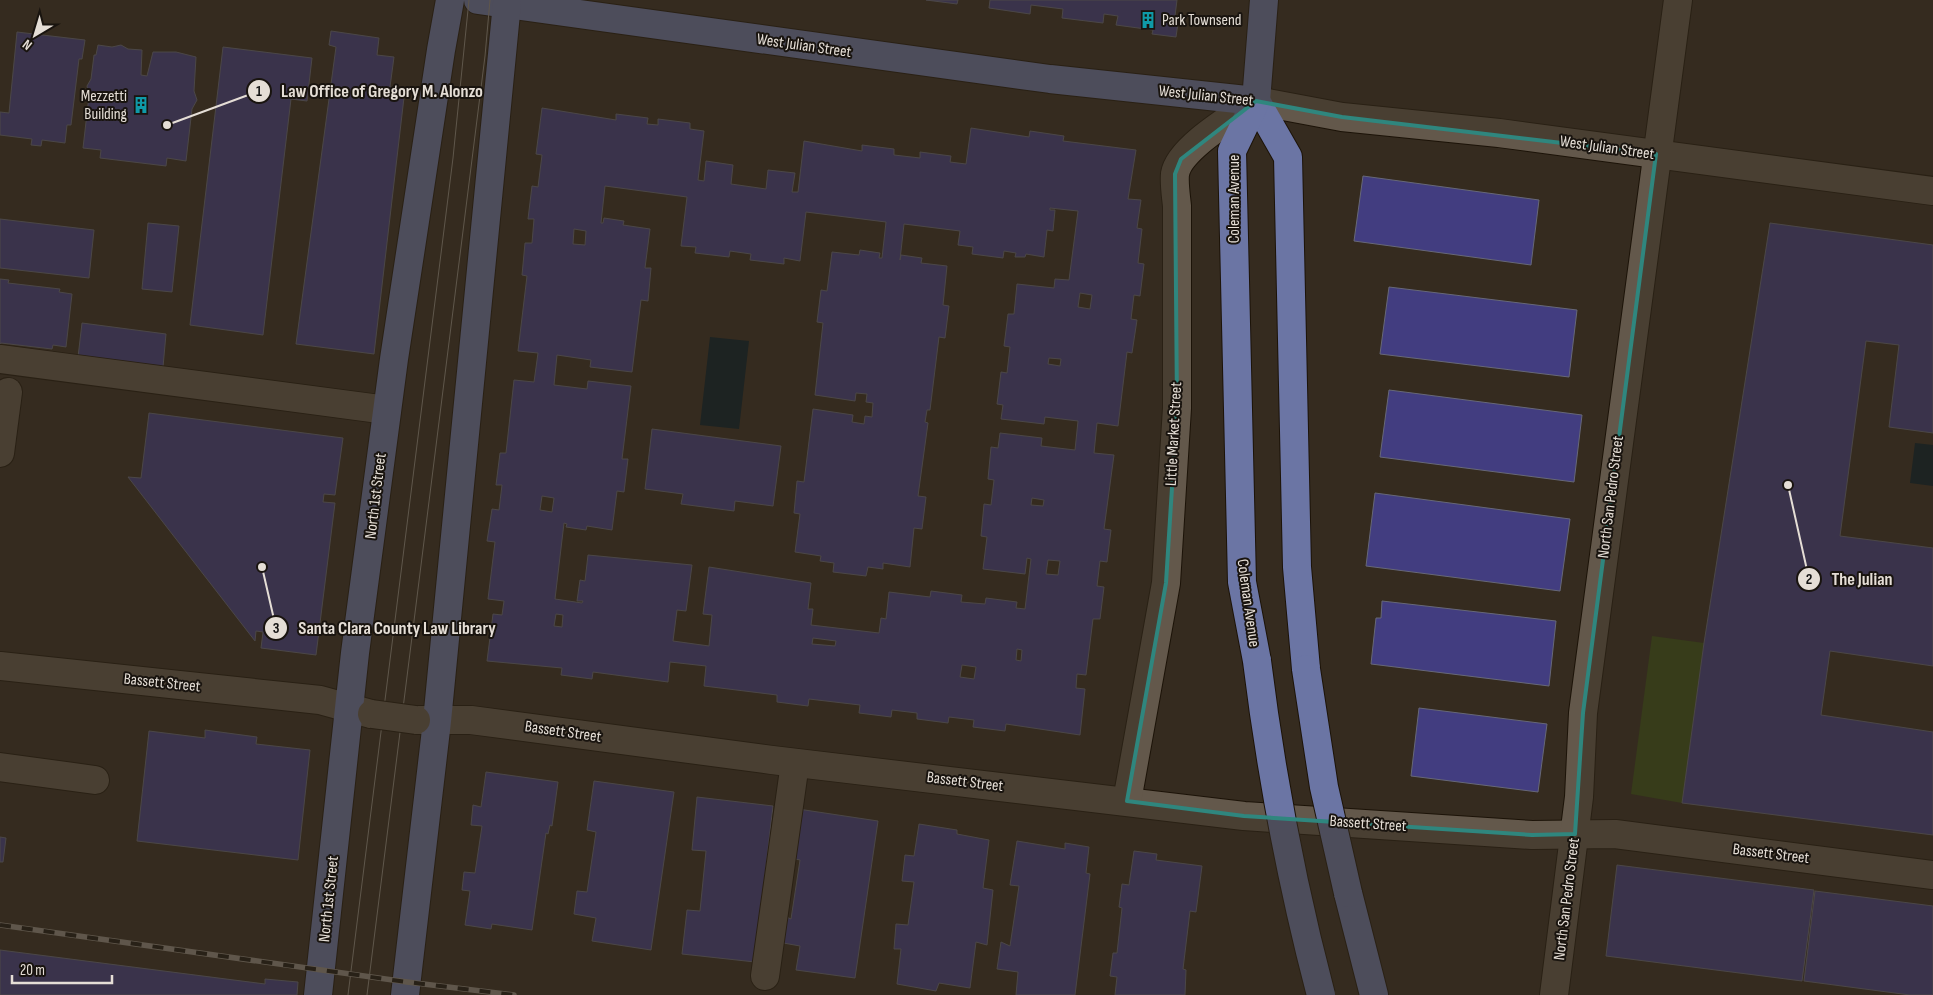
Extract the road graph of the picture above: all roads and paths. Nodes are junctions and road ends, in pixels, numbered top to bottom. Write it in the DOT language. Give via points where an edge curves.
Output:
graph roads {
  1 [pos="450,0"];
  2 [pos="478,0"];
  3 [pos="1264,0"];
  4 [pos="1678,0"];
  5 [pos="507,2"];
  6 [pos="1256,101"];
  7 [pos="1656,154"];
  8 [pos="1933,191"];
  9 [pos="0,359"];
  10 [pos="8,392"];
  11 [pos="387,410"];
  12 [pos="0,453"];
  13 [pos="0,666"];
  14 [pos="361,712"];
  15 [pos="427,720"];
  16 [pos="794,762"];
  17 [pos="0,767"];
  18 [pos="95,780"];
  19 [pos="1127,801"];
  20 [pos="1575,834"];
  21 [pos="1933,875"];
  22 [pos="765,976"];
  23 [pos="318,995"];
  24 [pos="405,995"];
  25 [pos="1321,995"];
  26 [pos="1374,995"];
  27 [pos="1554,995"];
  1 -- 11 [label="main road, North 1st Street"];
  2 -- 5 [label="main road, West Julian Street"];
  3 -- 6 [label="main road"];
  4 -- 7 [label="street, North San Pedro Street"];
  5 -- 6 [label="main road, West Julian Street" via="1050,79"];
  5 -- 15 [label="main road"];
  6 -- 7 [label="street, West Julian Street" via="1342,117 1500,133"];
  6 -- 19 [label="street, Little Market Street" via="1194,146 1181,159 1175,174 1177,408 1166,583"];
  6 -- 25 [label="main road, Coleman Avenue, bridge" via="1232,151 1242,582 1257,661 1272,779 1304,932"];
  6 -- 26 [label="main road, bridge" via="1288,158 1297,567 1306,669 1324,787"];
  7 -- 8 [label="street, West Julian Street"];
  7 -- 20 [label="street, North San Pedro Street" via="1583,713 1580,797"];
  9 -- 11 [label="street"];
  10 -- 12 [label="street"];
  11 -- 14 [label="main road, North 1st Street"];
  13 -- 14 [label="street, Bassett Street" via="320,700"];
  14 -- 15 [label="street, Bassett Street, bridge"];
  14 -- 23 [label="main road, North 1st Street"];
  15 -- 16 [label="street, Bassett Street" via="471,720"];
  15 -- 24 [label="main road"];
  16 -- 19 [label="street, Bassett Street"];
  16 -- 22 [label="street"];
  17 -- 18 [label="street"];
  19 -- 20 [label="street, Bassett Street" via="1244,816 1532,835"];
  20 -- 21 [label="street, Bassett Street" via="1615,834"];
  20 -- 27 [label="street, North San Pedro Street"];
}
